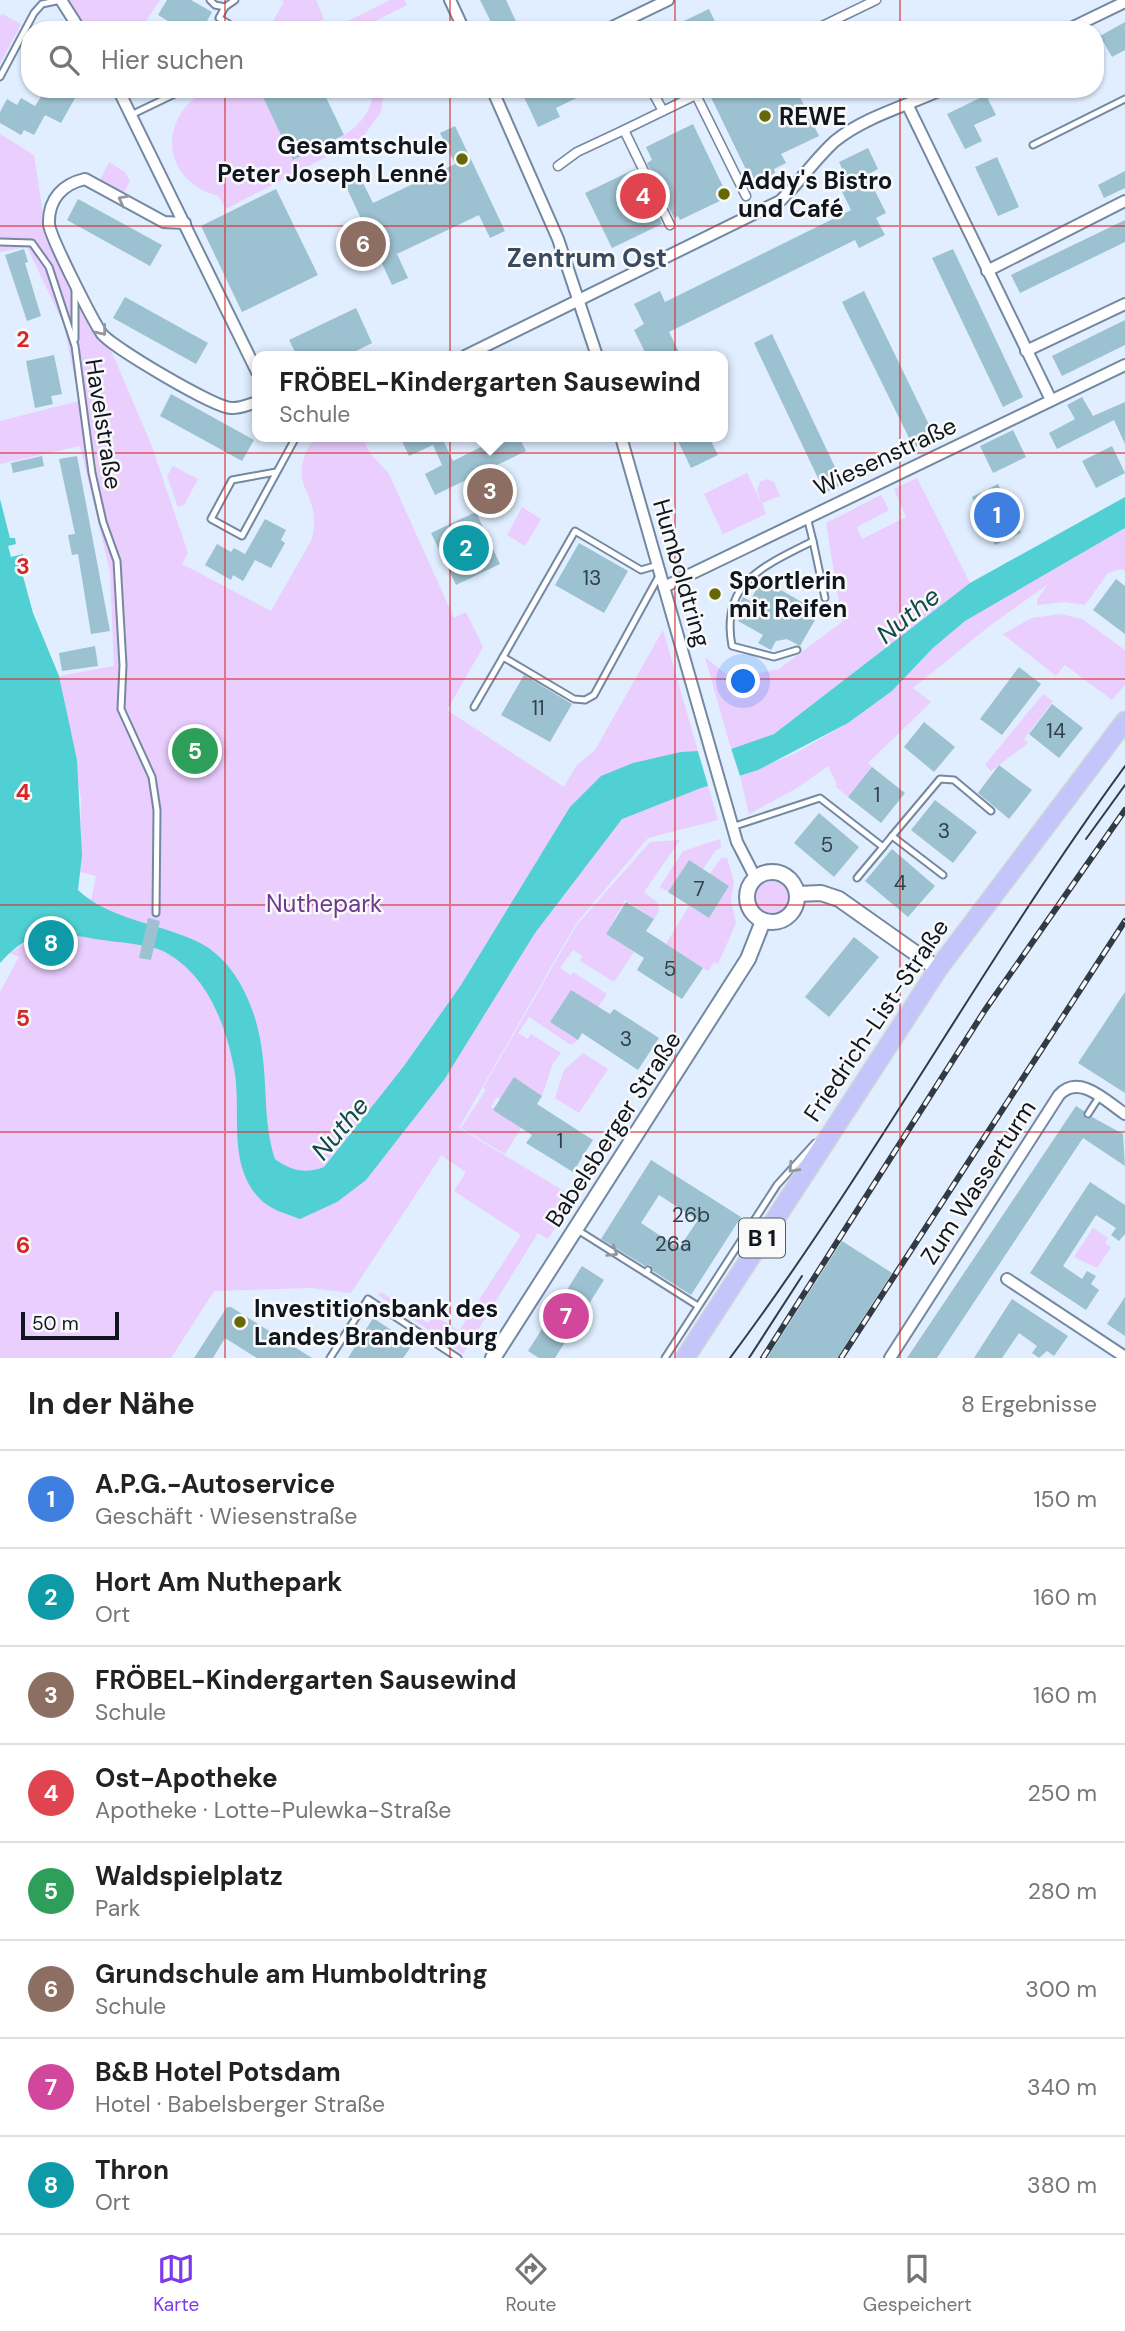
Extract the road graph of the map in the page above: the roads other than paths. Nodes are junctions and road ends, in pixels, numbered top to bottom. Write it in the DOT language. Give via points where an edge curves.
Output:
graph roads {
  1 [pos="61,0"];
  2 [pos="210,0"];
  3 [pos="235,0"];
  4 [pos="450,0"];
  5 [pos="668,0"];
  6 [pos="876,0"];
  7 [pos="1125,2"];
  8 [pos="225,6"];
  9 [pos="30,21"];
  10 [pos="74,21"];
  11 [pos="223,21"];
  12 [pos="460,21"];
  13 [pos="625,21"];
  14 [pos="833,21"];
  15 [pos="1086,21"];
  16 [pos="21,37"];
  17 [pos="0,77"];
  18 [pos="122,98"];
  19 [pos="166,98"];
  20 [pos="496,98"];
  21 [pos="656,98"];
  22 [pos="685,98"];
  23 [pos="698,98"];
  24 [pos="924,98"];
  25 [pos="1125,99"];
  26 [pos="908,106"];
  27 [pos="663,111"];
  28 [pos="131,115"];
  29 [pos="624,130"];
  30 [pos="1033,145"];
  31 [pos="558,166"];
  32 [pos="746,196"];
  33 [pos="1125,201"];
  34 [pos="185,223"];
  35 [pos="670,225"];
  36 [pos="0,242"];
  37 [pos="987,271"];
  38 [pos="75,282"];
  39 [pos="581,301"];
  40 [pos="1125,304"];
  41 [pos="75,346"];
  42 [pos="476,351"];
  43 [pos="596,351"];
  44 [pos="1026,351"];
  45 [pos="252,362"];
  46 [pos="1125,365"];
  47 [pos="1051,400"];
  48 [pos="252,403"];
  49 [pos="293,442"];
  50 [pos="622,442"];
  51 [pos="276,472"];
  52 [pos="807,517"];
  53 [pos="813,541"];
  54 [pos="659,569"];
  55 [pos="664,587"];
  56 [pos="825,598"];
  57 [pos="797,650"];
  58 [pos="503,657"];
  59 [pos="474,707"];
  60 [pos="1125,721"];
  61 [pos="991,811"];
  62 [pos="735,826"];
  63 [pos="892,836"];
  64 [pos="883,847"];
  65 [pos="943,875"];
  66 [pos="857,878"];
  67 [pos="756,879"];
  68 [pos="797,894"];
  69 [pos="156,913"];
  70 [pos="763,920"];
  71 [pos="937,969"];
  72 [pos="1100,1097"];
  73 [pos="1088,1114"];
  74 [pos="1125,1114"];
  75 [pos="839,1117"];
  76 [pos="576,1229"];
  77 [pos="1007,1279"];
  78 [pos="698,1306"];
  79 [pos="1125,1357"];
  80 [pos="330,1358"];
  81 [pos="458,1358"];
  82 [pos="493,1358"];
  83 [pos="665,1358"];
  84 [pos="685,1358"];
  85 [pos="890,1358"];
  1 -- 9 [label="lane" via="42,4"];
  1 -- 10 [label="street"];
  2 -- 8 [label="lane"];
  3 -- 8 [label="lane"];
  4 -- 12 [label="street"];
  5 -- 13 [label="street"];
  6 -- 14 [label="street"];
  7 -- 15 [label="street"];
  8 -- 11 [label="lane" via="219,19"];
  16 -- 17 [label="lane"];
  18 -- 28 [label="street"];
  19 -- 28 [label="lane"];
  20 -- 39 [label="street"];
  21 -- 27 [label="street"];
  22 -- 27 [label="street"];
  23 -- 32 [label="street"];
  24 -- 26 [label="street"];
  25 -- 30 [label="lane"];
  26 -- 37 [label="street"];
  26 -- 39 [label="street" via="882,114 836,141 780,201"];
  27 -- 29 [label="street"];
  28 -- 34 [label="street"];
  29 -- 31 [label="street"];
  29 -- 35 [label="street"];
  33 -- 37 [label="street"];
  34 -- 38 [label="street, one-way" via="164,222 85,179 67,183 54,199 49,224"];
  34 -- 45 [label="street"];
  36 -- 41 [label="lane, Havelstraße" via="32,243 49,267"];
  37 -- 44 [label="street"];
  38 -- 41 [label="lane"];
  38 -- 48 [label="street, one-way" via="89,314 112,343 231,408"];
  39 -- 42 [label="street"];
  39 -- 43 [label="street"];
  40 -- 44 [label="street"];
  41 -- 69 [label="lane, Havelstraße" via="92,473 117,561 121,709 152,777 157,810"];
  44 -- 47 [label="street"];
  46 -- 47 [label="street, Wiesenstraße"];
  47 -- 52 [label="street, Wiesenstraße"];
  49 -- 51 [label="lane"];
  50 -- 54 [label="street, Humboldtring"];
  51 -- 51 [label="lane" via="232,480 211,519 242,536"];
  52 -- 53 [label="lane"];
  52 -- 55 [label="street, Wiesenstraße"];
  53 -- 56 [label="lane"];
  53 -- 57 [label="lane" via="760,568 729,614 732,646 774,657"];
  54 -- 55 [label="street, Humboldtring"];
  54 -- 58 [label="lane" via="641,570 575,531"];
  54 -- 58 [label="lane" via="594,695 574,699"];
  55 -- 62 [label="street, Humboldtring"];
  58 -- 59 [label="lane"];
  60 -- 71 [label="main road, Friedrich-List-Straße / B 1"];
  61 -- 63 [label="lane" via="954,780 940,779"];
  62 -- 64 [label="lane" via="820,798"];
  62 -- 67 [label="street, Humboldtring" via="740,851"];
  63 -- 64 [label="lane"];
  63 -- 65 [label="lane"];
  64 -- 66 [label="lane"];
  67 -- 68 [label="street" via="770,872 785,875"];
  67 -- 70 [label="street" via="750,885 748,902"];
  68 -- 70 [label="street" via="788,917"];
  68 -- 71 [label="street" via="821,893 839,899"];
  70 -- 76 [label="street, Babelsberger Straße" via="748,959"];
  71 -- 75 [label="main road, Friedrich-List-Straße / B 1"];
  72 -- 73 [label="lane"];
  72 -- 74 [label="street, Zum Wasserturm"];
  72 -- 85 [label="street, Zum Wasserturm" via="1078,1086 1059,1095"];
  75 -- 78 [label="lane, one-way" via="777,1185"];
  75 -- 84 [label="main road, Friedrich-List-Straße / B 1"];
  76 -- 78 [label="lane, one-way"];
  76 -- 82 [label="street, Babelsberger Straße"];
  77 -- 79 [label="street"];
  78 -- 83 [label="lane"];
  80 -- 81 [label="lane" via="368,1299"];
}
